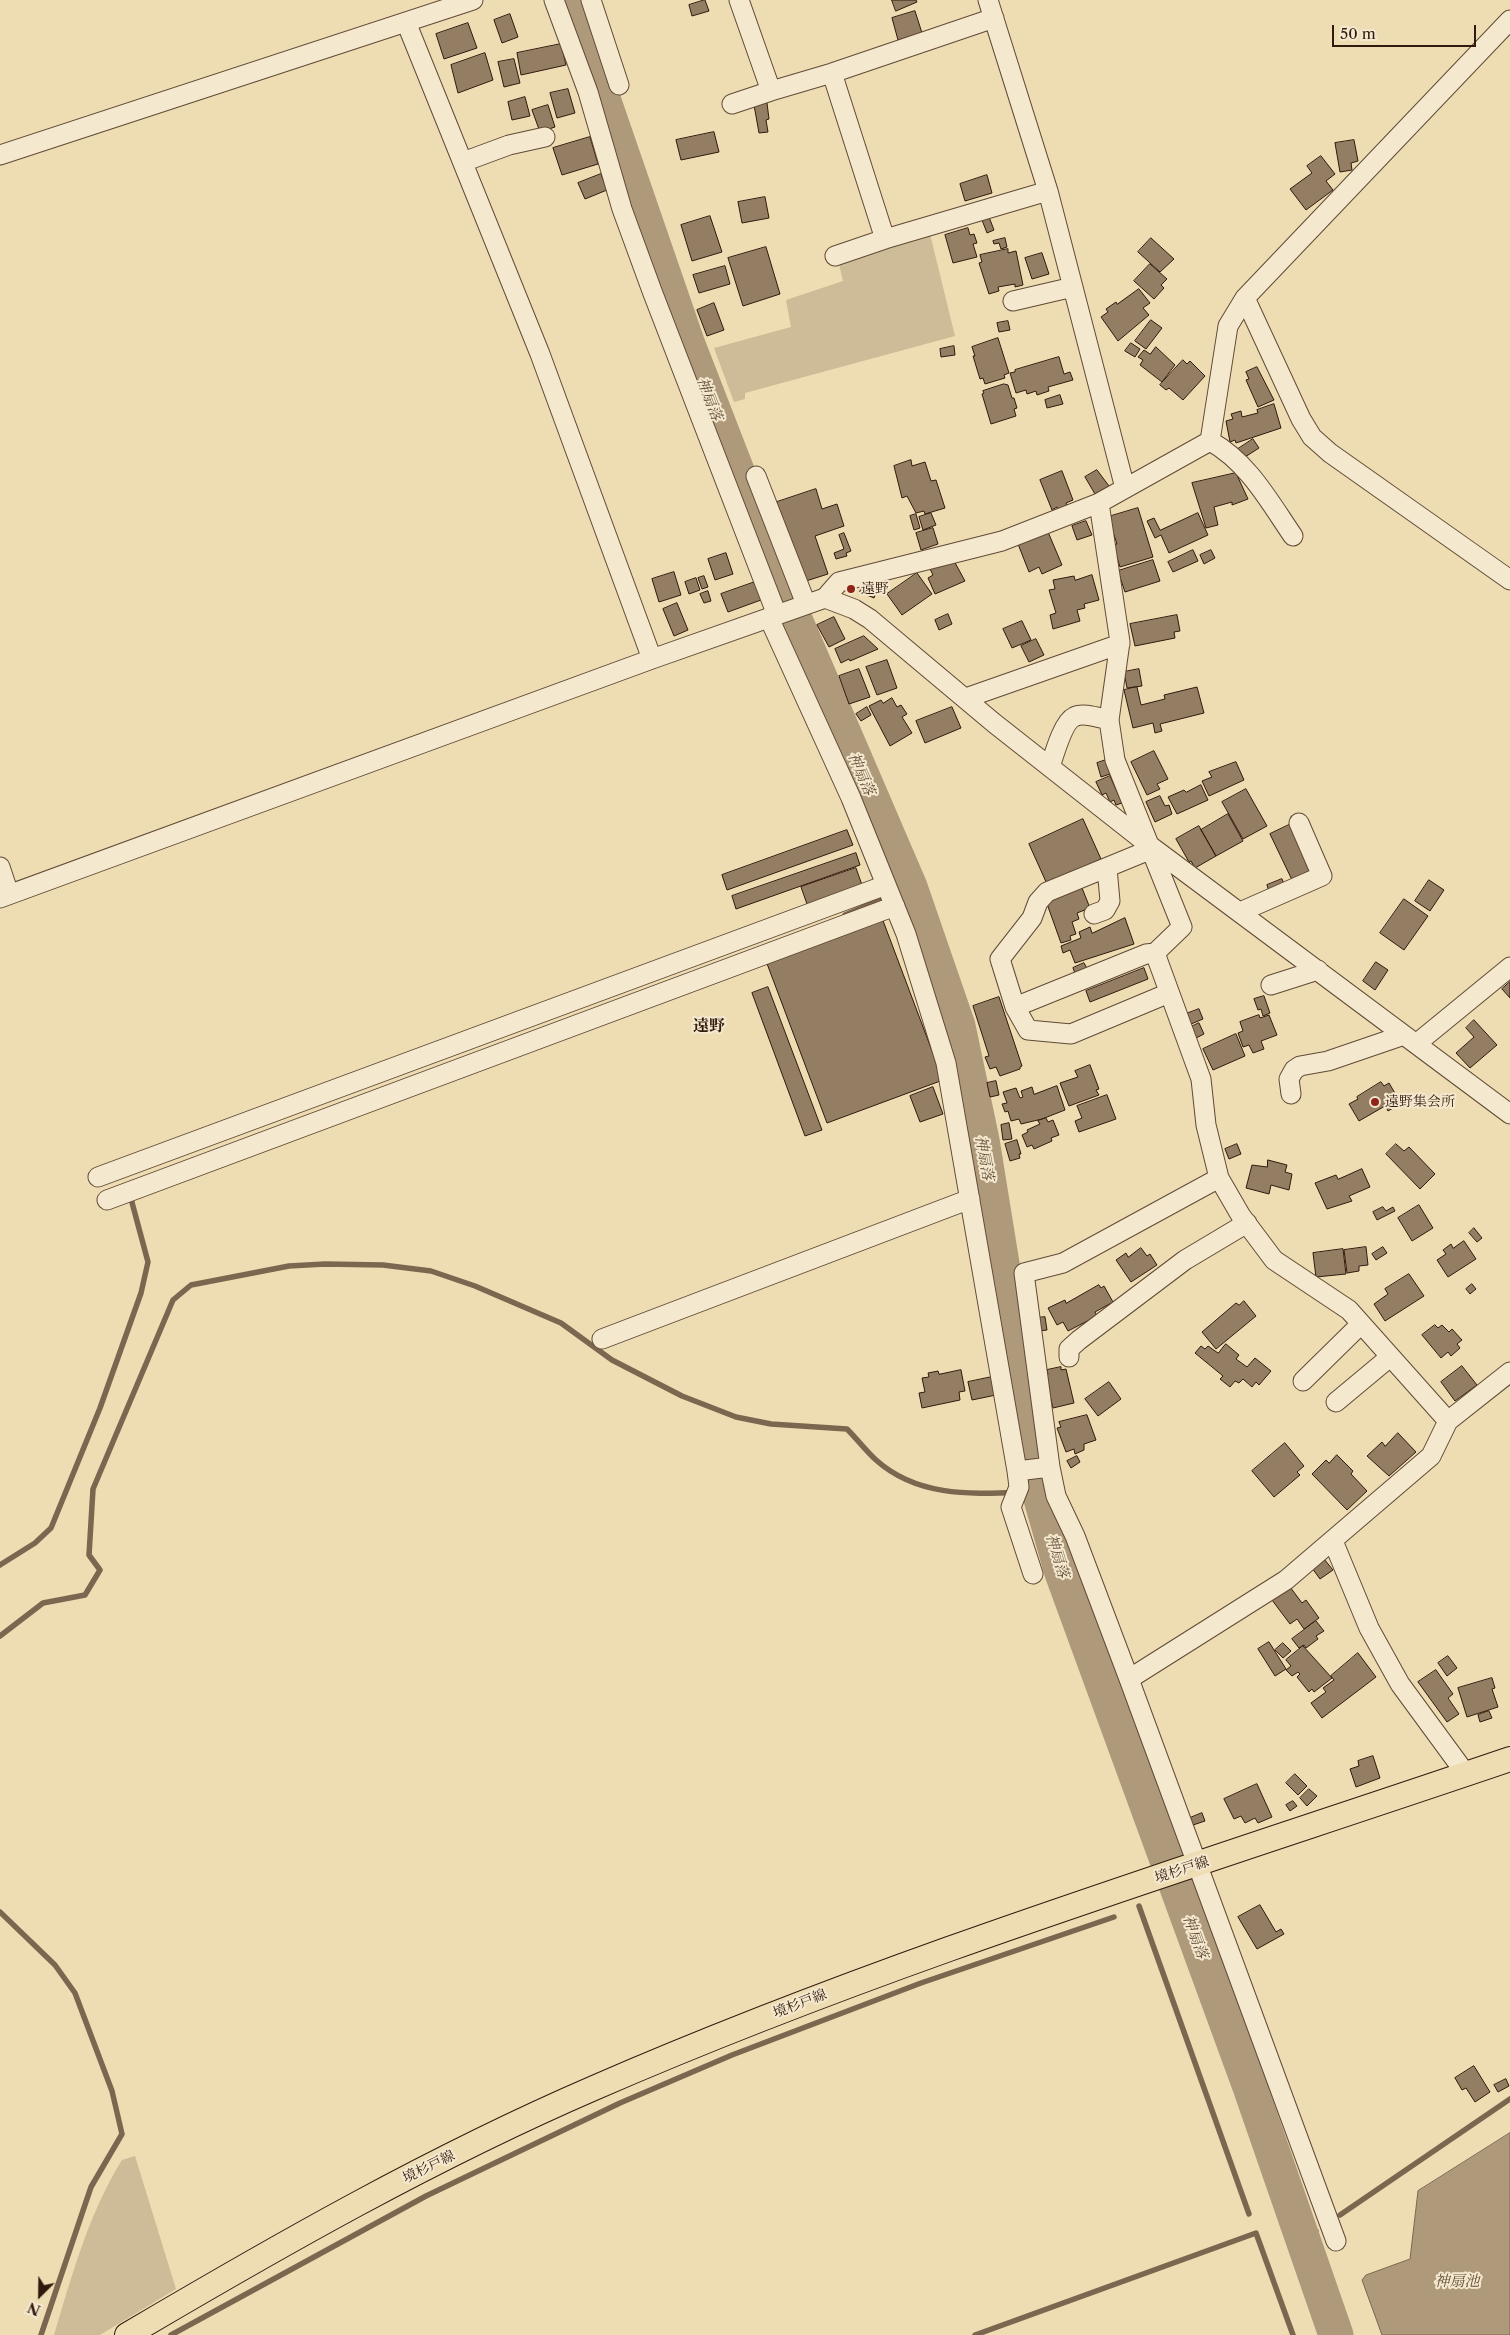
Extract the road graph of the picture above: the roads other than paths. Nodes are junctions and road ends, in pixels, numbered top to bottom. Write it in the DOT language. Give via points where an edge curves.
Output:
graph roads {
  1 [pos="473,0"];
  2 [pos="554,0"];
  3 [pos="591,0"];
  4 [pos="739,0"];
  5 [pos="988,0"];
  6 [pos="994,18"];
  7 [pos="1510,20"];
  8 [pos="406,22"];
  9 [pos="832,73"];
  10 [pos="619,85"];
  11 [pos="772,91"];
  12 [pos="732,104"];
  13 [pos="546,137"];
  14 [pos="0,155"];
  15 [pos="463,162"];
  16 [pos="1048,191"];
  17 [pos="885,239"];
  18 [pos="835,256"];
  19 [pos="1073,287"];
  20 [pos="1246,298"];
  21 [pos="1013,300"];
  22 [pos="1210,441"];
  23 [pos="756,476"];
  24 [pos="1125,488"];
  25 [pos="1099,504"];
  26 [pos="1293,536"];
  27 [pos="1510,580"];
  28 [pos="825,598"];
  29 [pos="806,604"];
  30 [pos="773,616"];
  31 [pos="1120,644"];
  32 [pos="652,659"];
  33 [pos="966,698"];
  34 [pos="1109,720"];
  35 [pos="1050,767"];
  36 [pos="1299,822"];
  37 [pos="1149,845"];
  38 [pos="0,867"];
  39 [pos="1107,868"];
  40 [pos="886,886"];
  41 [pos="5,896"];
  42 [pos="894,906"];
  43 [pos="1240,912"];
  44 [pos="1094,914"];
  45 [pos="1155,953"];
  46 [pos="1510,967"];
  47 [pos="1318,970"];
  48 [pos="1271,985"];
  49 [pos="1168,994"];
  50 [pos="1014,1007"];
  51 [pos="1410,1040"];
  52 [pos="1291,1094"];
  53 [pos="1510,1114"];
  54 [pos="98,1177"];
  55 [pos="1219,1178"];
  56 [pos="970,1199"];
  57 [pos="107,1200"];
  58 [pos="1247,1223"];
  59 [pos="1361,1324"];
  60 [pos="602,1339"];
  61 [pos="1069,1357"];
  62 [pos="1390,1357"];
  63 [pos="1510,1372"];
  64 [pos="1304,1381"];
  65 [pos="1336,1402"];
  66 [pos="1448,1421"];
  67 [pos="1050,1467"];
  68 [pos="1017,1471"];
  69 [pos="1332,1541"];
  70 [pos="1033,1574"];
  71 [pos="1129,1679"];
  72 [pos="1510,1759"];
  73 [pos="1466,1774"];
  74 [pos="1194,1866"];
  75 [pos="1336,2241"];
  76 [pos="127,2335"];
  1 -- 8 [label="street"];
  2 -- 30 [label="street" via="588,92 622,209"];
  3 -- 10 [label="street"];
  4 -- 11 [label="street"];
  5 -- 6 [label="street"];
  6 -- 9 [label="street"];
  6 -- 16 [label="street"];
  7 -- 20 [label="street"];
  8 -- 14 [label="street"];
  8 -- 15 [label="street"];
  9 -- 11 [label="street"];
  9 -- 17 [label="street"];
  11 -- 12 [label="street"];
  13 -- 15 [label="street" via="510,145"];
  15 -- 32 [label="street" via="540,354"];
  16 -- 17 [label="street"];
  16 -- 19 [label="street"];
  17 -- 18 [label="street"];
  19 -- 21 [label="street"];
  19 -- 24 [label="street"];
  20 -- 22 [label="street" via="1228,326"];
  20 -- 27 [label="street" via="1300,419 1312,437"];
  22 -- 24 [label="street"];
  22 -- 26 [label="street" via="1244,466"];
  23 -- 29 [label="street"];
  24 -- 25 [label="street"];
  25 -- 28 [label="street" via="1002,541 839,582"];
  25 -- 31 [label="street"];
  28 -- 29 [label="street"];
  28 -- 33 [label="street" via="870,619"];
  29 -- 30 [label="street"];
  30 -- 32 [label="street"];
  30 -- 40 [label="street"];
  31 -- 33 [label="street"];
  31 -- 34 [label="street"];
  32 -- 41 [label="street"];
  33 -- 35 [label="street"];
  34 -- 35 [label="street" via="1088,715 1075,716 1067,722"];
  34 -- 37 [label="street" via="1116,760"];
  35 -- 37 [label="street"];
  36 -- 43 [label="street" via="1322,876"];
  37 -- 39 [label="street" via="1142,853"];
  37 -- 43 [label="street"];
  37 -- 45 [label="street" via="1182,927"];
  38 -- 41 [label="street"];
  39 -- 44 [label="street" via="1110,900 1105,910"];
  39 -- 50 [label="street" via="1047,892 1038,902 1032,918 1000,959"];
  40 -- 42 [label="street"];
  40 -- 54 [label="street"];
  42 -- 56 [label="street" via="906,934 946,1064"];
  42 -- 57 [label="street"];
  43 -- 47 [label="street"];
  45 -- 49 [label="street"];
  45 -- 50 [label="street"];
  46 -- 51 [label="street"];
  47 -- 48 [label="street"];
  47 -- 51 [label="street"];
  49 -- 50 [label="street" via="1070,1034 1028,1030"];
  49 -- 55 [label="street" via="1201,1079 1206,1125"];
  51 -- 52 [label="street" via="1300,1066 1289,1079"];
  51 -- 53 [label="street"];
  55 -- 58 [label="street"];
  55 -- 67 [label="street" via="1063,1263 1024,1273"];
  56 -- 60 [label="street"];
  56 -- 68 [label="street"];
  58 -- 59 [label="street" via="1274,1260 1349,1310"];
  58 -- 61 [label="street" via="1185,1260 1079,1340 1069,1349"];
  59 -- 62 [label="street"];
  59 -- 64 [label="street"];
  62 -- 65 [label="street"];
  62 -- 66 [label="street"];
  63 -- 66 [label="street"];
  66 -- 69 [label="street" via="1430,1456"];
  67 -- 68 [label="street"];
  67 -- 71 [label="street" via="1056,1496 1075,1536"];
  68 -- 70 [label="street" via="1020,1487 1011,1507"];
  69 -- 71 [label="street" via="1286,1580"];
  69 -- 73 [label="street" via="1369,1628 1400,1684"];
  71 -- 74 [label="street"];
  72 -- 73 [label="main road, 境杉戸線"];
  73 -- 74 [label="main road, 境杉戸線"];
  74 -- 75 [label="street"];
  74 -- 76 [label="main road, 境杉戸線" via="812,1998 592,2089 360,2201"];
}
